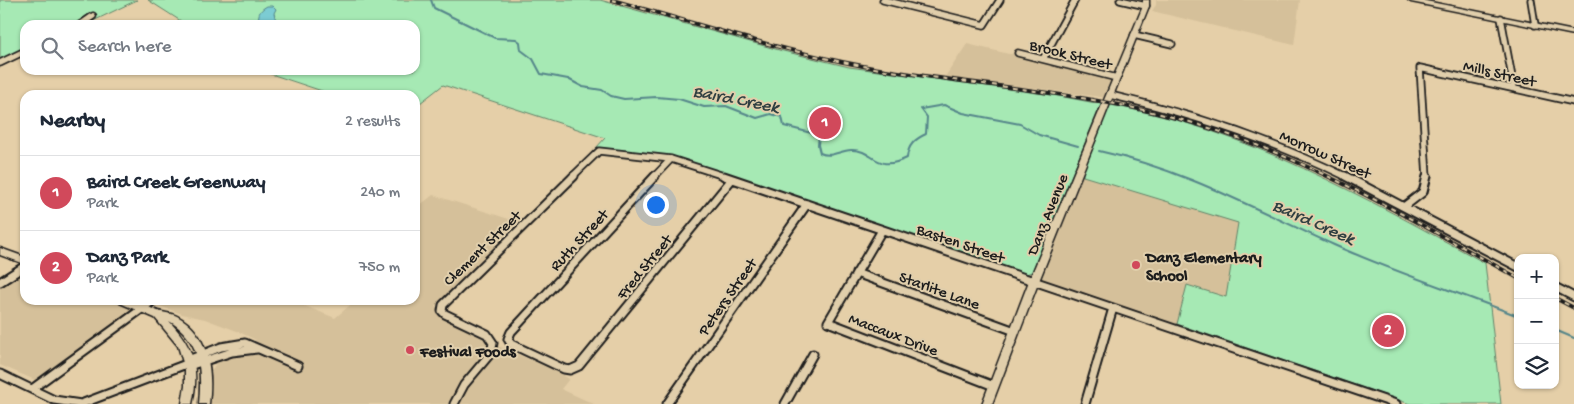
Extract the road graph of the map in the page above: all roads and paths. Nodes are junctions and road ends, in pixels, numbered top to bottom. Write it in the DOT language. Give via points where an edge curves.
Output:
graph roads {
  1 [pos="883,0"];
  2 [pos="1000,0"];
  3 [pos="1075,0"];
  4 [pos="1120,0"];
  5 [pos="1153,0"];
  6 [pos="1415,0"];
  7 [pos="1530,0"];
  8 [pos="895,1"];
  9 [pos="1146,3"];
  10 [pos="93,16"];
  11 [pos="1501,18"];
  12 [pos="87,20"];
  13 [pos="1535,25"];
  14 [pos="1574,33"];
  15 [pos="1134,35"];
  16 [pos="1172,44"];
  17 [pos="20,53"];
  18 [pos="1018,53"];
  19 [pos="1043,59"];
  20 [pos="0,63"];
  21 [pos="1420,68"];
  22 [pos="1117,78"];
  23 [pos="1514,88"];
  24 [pos="1110,95"];
  25 [pos="1574,102"];
  26 [pos="599,151"];
  27 [pos="671,160"];
  28 [pos="732,179"];
  29 [pos="807,204"];
  30 [pos="1405,206"];
  31 [pos="882,230"];
  32 [pos="0,251"];
  33 [pos="20,258"];
  34 [pos="1514,265"];
  35 [pos="20,269"];
  36 [pos="856,273"];
  37 [pos="1034,281"];
  38 [pos="0,282"];
  39 [pos="1559,289"];
  40 [pos="1574,297"];
  41 [pos="136,305"];
  42 [pos="147,305"];
  43 [pos="143,308"];
  44 [pos="1113,308"];
  45 [pos="159,315"];
  46 [pos="1015,331"];
  47 [pos="813,354"];
  48 [pos="204,357"];
  49 [pos="189,363"];
  50 [pos="298,366"];
  51 [pos="574,369"];
  52 [pos="0,374"];
  53 [pos="994,386"];
  54 [pos="32,389"];
  55 [pos="1382,402"];
  56 [pos="187,404"];
  57 [pos="204,404"];
  58 [pos="454,404"];
  59 [pos="667,404"];
  60 [pos="785,404"];
  61 [pos="987,404"];
  62 [pos="1085,404"];
  63 [pos="1396,404"];
  1 -- 8 [label="street"];
  2 -- 8 [label="street" via="984,25"];
  3 -- 19 [label="street"];
  4 -- 9 [label="street"];
  5 -- 9 [label="street"];
  6 -- 11 [label="street"];
  7 -- 13 [label="street"];
  9 -- 15 [label="street, Danz Avenue"];
  10 -- 12 [label="street"];
  11 -- 13 [label="street"];
  11 -- 23 [label="street"];
  13 -- 14 [label="street"];
  15 -- 16 [label="street"];
  15 -- 22 [label="street, Danz Avenue"];
  17 -- 20 [label="street"];
  18 -- 19 [label="street, Brook Street"];
  19 -- 22 [label="street, Brook Street"];
  21 -- 23 [label="street, Mills Street"];
  21 -- 30 [label="street" via="1426,181 1423,192"];
  22 -- 24 [label="street, Danz Avenue"];
  23 -- 25 [label="street, Mills Street"];
  24 -- 30 [label="street, Morrow Street" via="1192,116 1265,140"];
  24 -- 37 [label="street, Danz Avenue"];
  26 -- 27 [label="street, Basten Street"];
  26 -- 58 [label="street, Clement Street" via="444,303 444,314 487,334 493,344 489,356 464,385"];
  27 -- 28 [label="street, Basten Street"];
  27 -- 51 [label="street, Ruth Street" via="511,332 508,340 516,347 564,369"];
  28 -- 29 [label="street, Basten Street"];
  28 -- 51 [label="street, Fred Street"];
  29 -- 31 [label="street, Basten Street"];
  29 -- 59 [label="street, Peters Street"];
  30 -- 34 [label="street, Morrow Street"];
  31 -- 36 [label="street, Maccaux Drive"];
  31 -- 37 [label="street, Basten Street"];
  32 -- 33 [label="street"];
  35 -- 38 [label="street"];
  36 -- 46 [label="street, Starlite Lane"];
  36 -- 53 [label="street, Maccaux Drive" via="828,322"];
  37 -- 44 [label="street, Basten Street"];
  37 -- 46 [label="street, Danz Avenue"];
  39 -- 40 [label="street"];
  41 -- 43 [label="street"];
  42 -- 43 [label="street"];
  43 -- 45 [label="street"];
  43 -- 54 [label="street"];
  44 -- 55 [label="street, Basten Street"];
  44 -- 62 [label="street"];
  45 -- 48 [label="street" via="171,317 181,324 195,338"];
  45 -- 49 [label="main road" via="180,342"];
  46 -- 53 [label="street, Danz Avenue"];
  47 -- 60 [label="street"];
  48 -- 49 [label="street"];
  48 -- 50 [label="street" via="258,349"];
  48 -- 57 [label="main road"];
  49 -- 54 [label="street" via="82,404 54,400"];
  49 -- 56 [label="street"];
  52 -- 54 [label="street"];
  53 -- 61 [label="street, Danz Avenue"];
  55 -- 63 [label="street, Basten Street"];
}
